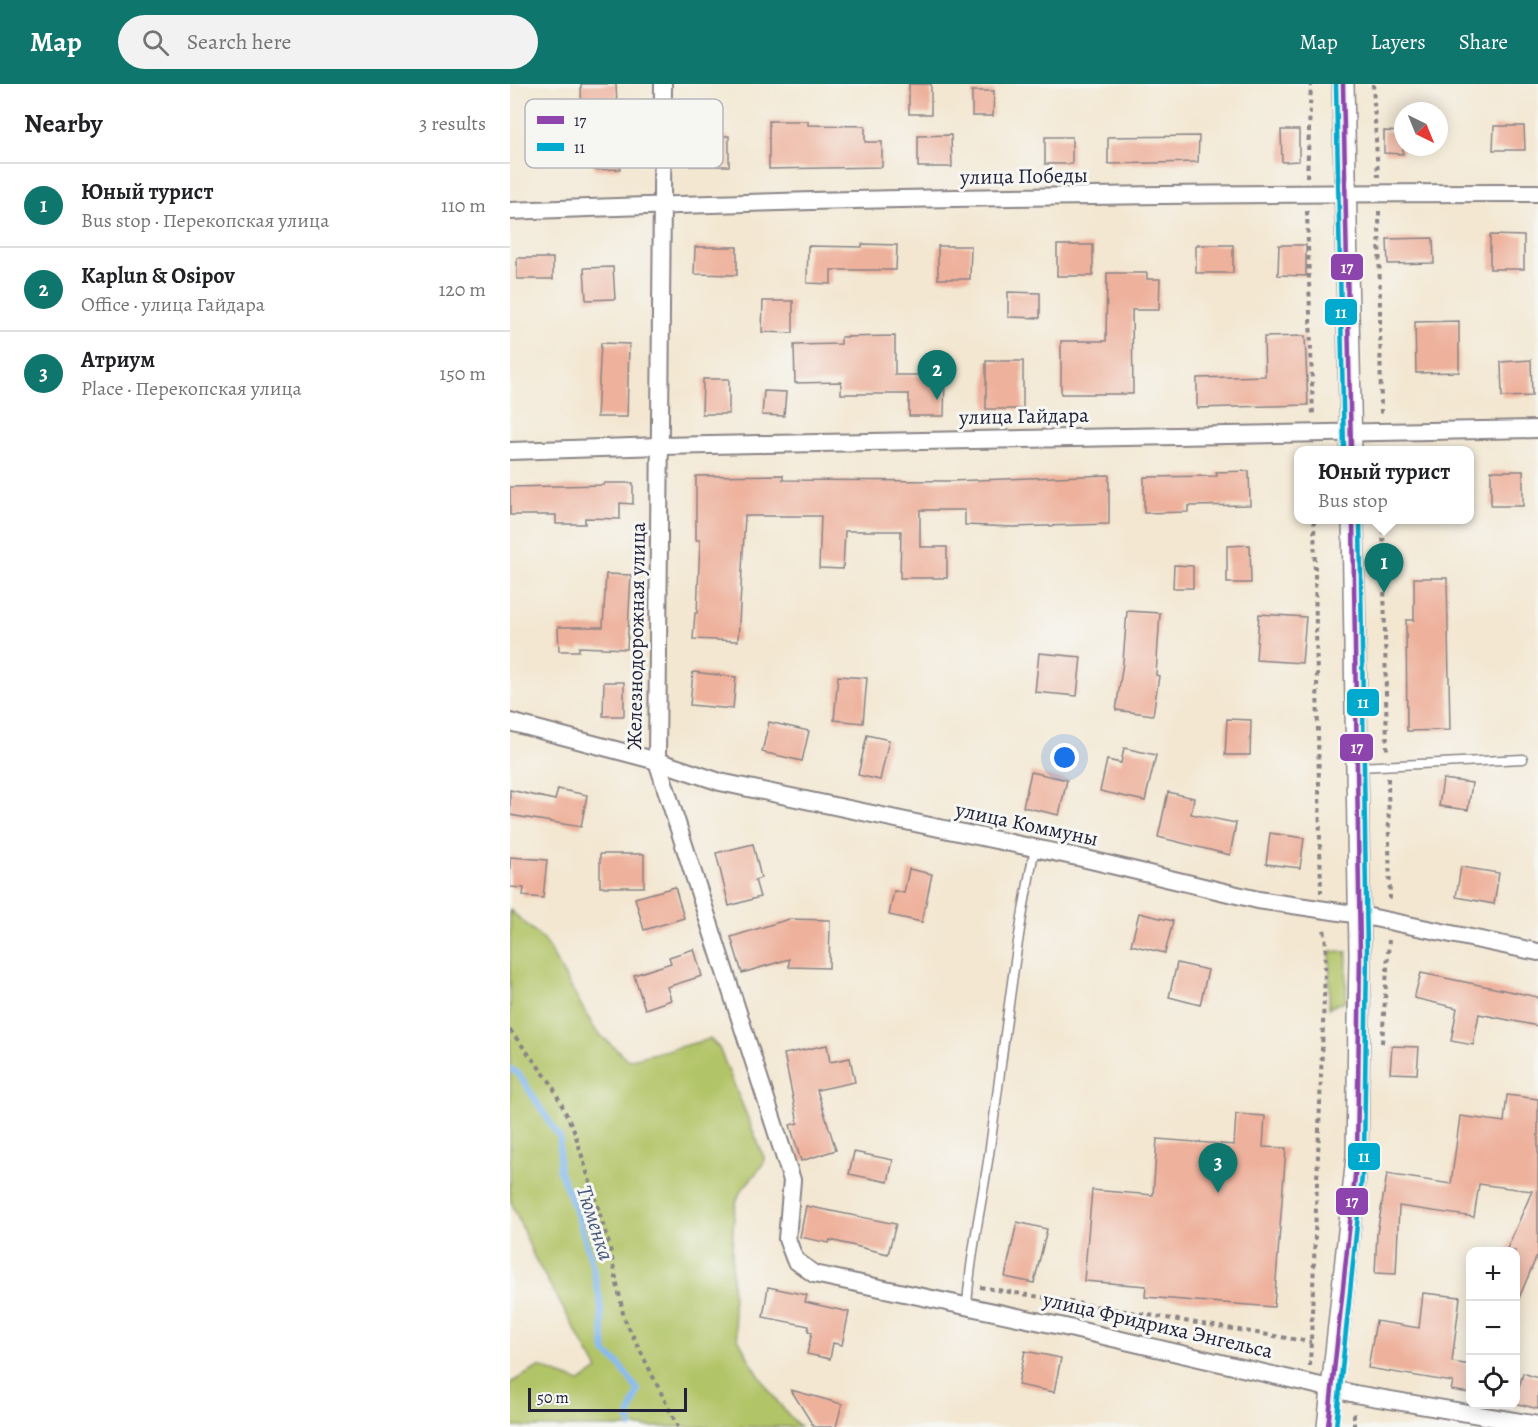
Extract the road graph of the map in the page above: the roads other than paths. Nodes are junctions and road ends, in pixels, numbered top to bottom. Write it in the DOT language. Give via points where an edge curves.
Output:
graph roads {
  1 [pos="663,84"];
  2 [pos="1343,84"];
  3 [pos="663,99"];
  4 [pos="662,168"];
  5 [pos="1345,193"];
  6 [pos="1538,193"];
  7 [pos="661,205"];
  8 [pos="510,211"];
  9 [pos="1538,429"];
  10 [pos="1351,441"];
  11 [pos="661,446"];
  12 [pos="510,452"];
  13 [pos="1353,524"];
  14 [pos="510,722"];
  15 [pos="1523,759"];
  16 [pos="657,761"];
  17 [pos="1357,767"];
  18 [pos="1035,848"];
  19 [pos="1360,915"];
  20 [pos="1538,952"];
  21 [pos="787,1239"];
  22 [pos="967,1306"];
  23 [pos="1330,1387"];
  24 [pos="1538,1425"];
  25 [pos="1328,1427"];
  1 -- 3 [label="street, Железнодорожная улица"];
  2 -- 5 [label="street"];
  4 -- 7 [label="street, Железнодорожная улица"];
  5 -- 6 [label="street, улица Победы"];
  5 -- 7 [label="street, улица Победы"];
  5 -- 10 [label="street"];
  7 -- 8 [label="street, улица Победы"];
  7 -- 11 [label="street, Железнодорожная улица"];
  9 -- 10 [label="street, улица Гайдара" via="1381,432"];
  10 -- 11 [label="street, улица Гайдара" via="1313,433"];
  11 -- 12 [label="street, улица Гайдара"];
  11 -- 16 [label="street, Железнодорожная улица"];
  13 -- 17 [label="street"];
  14 -- 16 [label="street, улица Коммуны"];
  15 -- 17 [label="lane"];
  16 -- 18 [label="street, улица Коммуны" via="720,782"];
  16 -- 21 [label="street, Железнодорожная улица" via="792,1180"];
  17 -- 19 [label="street"];
  18 -- 19 [label="street, улица Коммуны" via="1258,900"];
  18 -- 22 [label="lane" via="1021,920"];
  19 -- 20 [label="street, улица Коммуны"];
  19 -- 23 [label="street" via="1357,1157"];
  21 -- 22 [label="street, улица Фридриха Энгельса" via="795,1260 814,1274"];
  22 -- 23 [label="street, улица Фридриха Энгельса"];
  23 -- 24 [label="street, улица Фридриха Энгельса"];
  23 -- 25 [label="street"];
}
